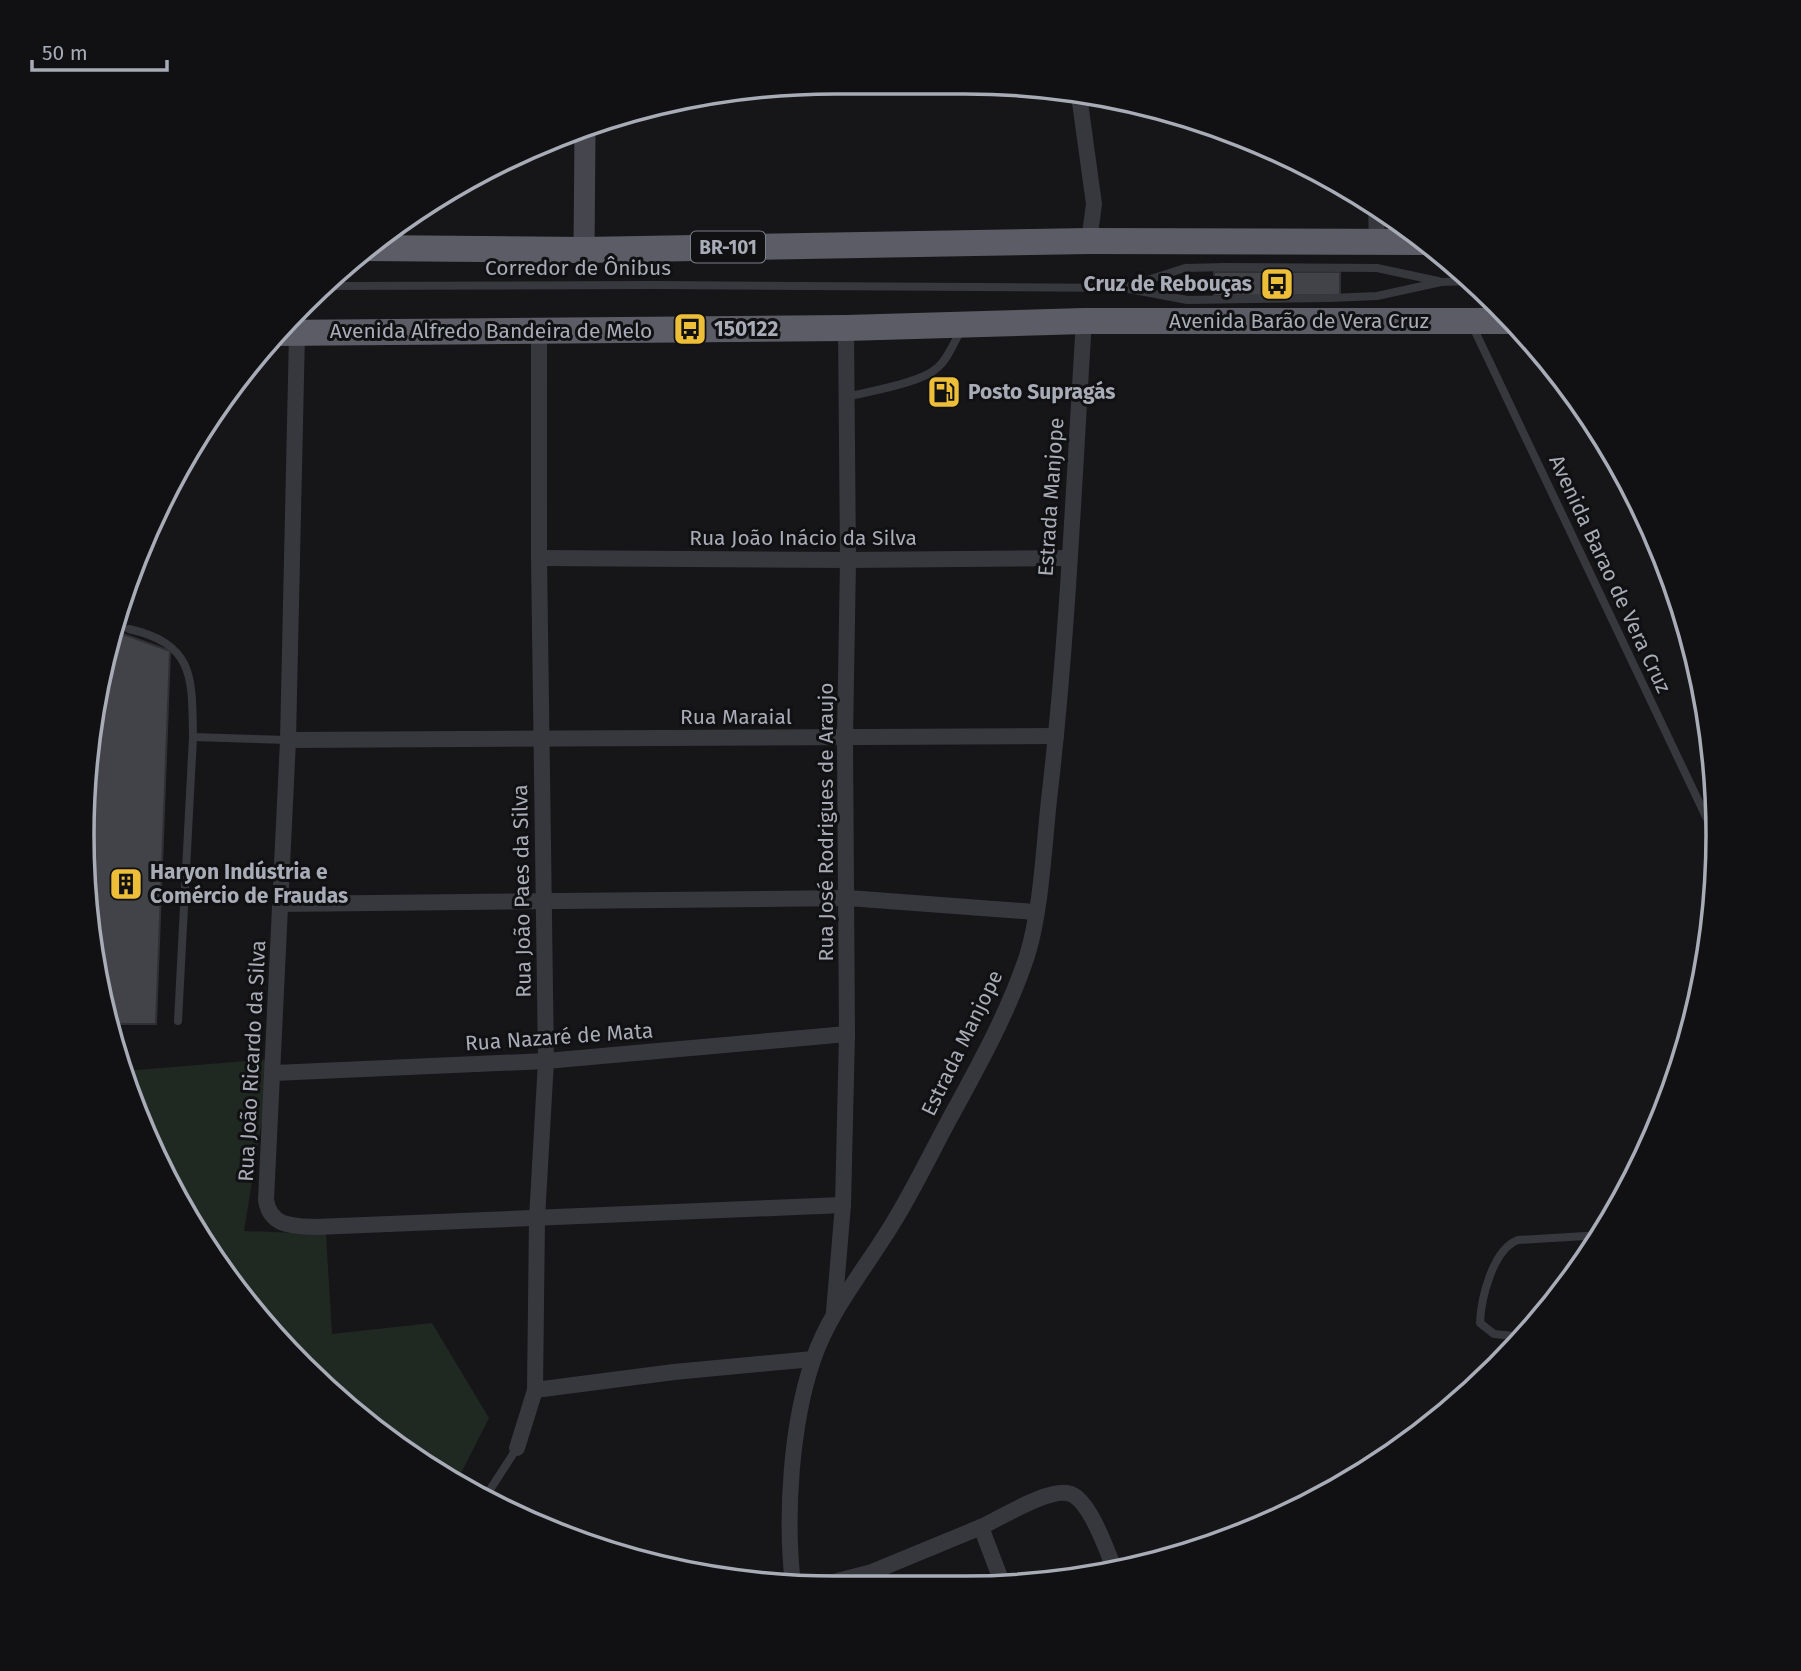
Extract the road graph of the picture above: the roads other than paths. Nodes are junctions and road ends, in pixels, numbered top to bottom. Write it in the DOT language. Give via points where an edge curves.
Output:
graph roads {
  1 [pos="1080,104"];
  2 [pos="585,139"];
  3 [pos="1376,219"];
  4 [pos="1089,241"];
  5 [pos="1377,242"];
  6 [pos="1409,242"];
  7 [pos="384,248"];
  8 [pos="584,250"];
  9 [pos="1458,281"];
  10 [pos="1441,282"];
  11 [pos="339,286"];
  12 [pos="1124,288"];
  13 [pos="1084,321"];
  14 [pos="1470,321"];
  15 [pos="1498,321"];
  16 [pos="964,324"];
  17 [pos="846,328"];
  18 [pos="539,331"];
  19 [pos="292,333"];
  20 [pos="286,339"];
  21 [pos="847,397"];
  22 [pos="538,558"];
  23 [pos="1068,558"];
  24 [pos="848,561"];
  25 [pos="129,629"];
  26 [pos="1056,736"];
  27 [pos="193,737"];
  28 [pos="541,737"];
  29 [pos="845,738"];
  30 [pos="288,740"];
  31 [pos="1706,816"];
  32 [pos="848,898"];
  33 [pos="542,902"];
  34 [pos="281,904"];
  35 [pos="1035,912"];
  36 [pos="178,1021"];
  37 [pos="848,1034"];
  38 [pos="546,1061"];
  39 [pos="274,1073"];
  40 [pos="843,1205"];
  41 [pos="537,1218"];
  42 [pos="1589,1236"];
  43 [pos="834,1315"];
  44 [pos="1512,1336"];
  45 [pos="813,1359"];
  46 [pos="536,1390"];
  47 [pos="517,1448"];
  48 [pos="490,1490"];
  49 [pos="981,1527"];
  50 [pos="1111,1562"];
  51 [pos="792,1575"];
  52 [pos="999,1575"];
  53 [pos="880,1576"];
  1 -- 4 [label="street" via="1094,204"];
  2 -- 8 [label="main road"];
  3 -- 5 [label="street"];
  4 -- 5 [label="highway, BR-101"];
  4 -- 8 [label="highway, BR-101"];
  5 -- 6 [label="highway, BR-101"];
  7 -- 8 [label="highway, BR-101"];
  9 -- 10 [label="lane, Corredor de Ônibus"];
  10 -- 12 [label="lane, Corredor de Ônibus" via="1377,296 1304,298 1187,300"];
  10 -- 12 [label="lane, Corredor de Ônibus" via="1377,268 1224,267 1185,268"];
  11 -- 12 [label="lane, Corredor de Ônibus"];
  13 -- 14 [label="highway, Avenida Barão de Vera Cruz"];
  13 -- 16 [label="highway, Avenida Alfredo Bandeira de Melo"];
  13 -- 23 [label="street, Estrada Manjope"];
  14 -- 15 [label="highway, Avenida Barão de Vera Cruz"];
  14 -- 31 [label="lane, Avenida Barao de Vera Cruz"];
  16 -- 17 [label="highway, Avenida Alfredo Bandeira de Melo"];
  16 -- 21 [label="lane" via="935,370"];
  17 -- 18 [label="highway, Avenida Alfredo Bandeira de Melo"];
  17 -- 21 [label="street, Rua José Rodrigues de Araujo"];
  18 -- 19 [label="highway, Avenida Alfredo Bandeira de Melo"];
  18 -- 22 [label="street, Rua João Paes da Silva"];
  20 -- 30 [label="street, Rua João Ricardo da Silva"];
  21 -- 24 [label="street, Rua José Rodrigues de Araujo"];
  22 -- 24 [label="street, Rua João Inácio da Silva"];
  22 -- 28 [label="street, Rua João Paes da Silva"];
  23 -- 24 [label="street, Rua João Inácio da Silva"];
  23 -- 26 [label="street, Estrada Manjope"];
  24 -- 29 [label="street, Rua José Rodrigues de Araujo"];
  25 -- 27 [label="lane" via="165,641 177,651 192,695"];
  26 -- 29 [label="street, Rua Maraial"];
  26 -- 35 [label="street, Estrada Manjope"];
  27 -- 30 [label="lane"];
  27 -- 36 [label="lane"];
  28 -- 29 [label="street, Rua Maraial"];
  28 -- 30 [label="street, Rua Maraial"];
  28 -- 33 [label="street, Rua João Paes da Silva"];
  29 -- 32 [label="street, Rua José Rodrigues de Araujo"];
  30 -- 34 [label="street, Rua João Ricardo da Silva"];
  32 -- 33 [label="street"];
  32 -- 35 [label="street"];
  32 -- 37 [label="street, Rua José Rodrigues de Araujo"];
  33 -- 34 [label="street"];
  33 -- 38 [label="street, Rua João Paes da Silva"];
  34 -- 39 [label="street, Rua João Ricardo da Silva"];
  35 -- 43 [label="street, Estrada Manjope" via="1028,953 986,1054 893,1223"];
  37 -- 38 [label="street, Rua Nazaré de Mata"];
  37 -- 40 [label="street, Rua José Rodrigues de Araujo"];
  38 -- 39 [label="street, Rua Nazaré de Mata"];
  38 -- 41 [label="street, Rua João Paes da Silva"];
  39 -- 41 [label="street, Rua João Ricardo da Silva" via="266,1200 276,1221 316,1227"];
  40 -- 41 [label="street, Rua João Ricardo da Silva"];
  40 -- 43 [label="street, Rua José Rodrigues de Araujo"];
  41 -- 46 [label="street, Rua João Paes da Silva"];
  42 -- 44 [label="lane" via="1518,1240 1503,1249 1490,1276 1480,1323 1494,1334"];
  43 -- 45 [label="street, Estrada Manjope"];
  45 -- 46 [label="street"];
  45 -- 51 [label="street, Estrada Manjope" via="793,1460 789,1535"];
  46 -- 47 [label="street, Rua João Paes da Silva"];
  47 -- 48 [label="lane"];
  49 -- 50 [label="street" via="1043,1497 1070,1494 1097,1528"];
  49 -- 52 [label="street"];
  49 -- 53 [label="street"];
}
